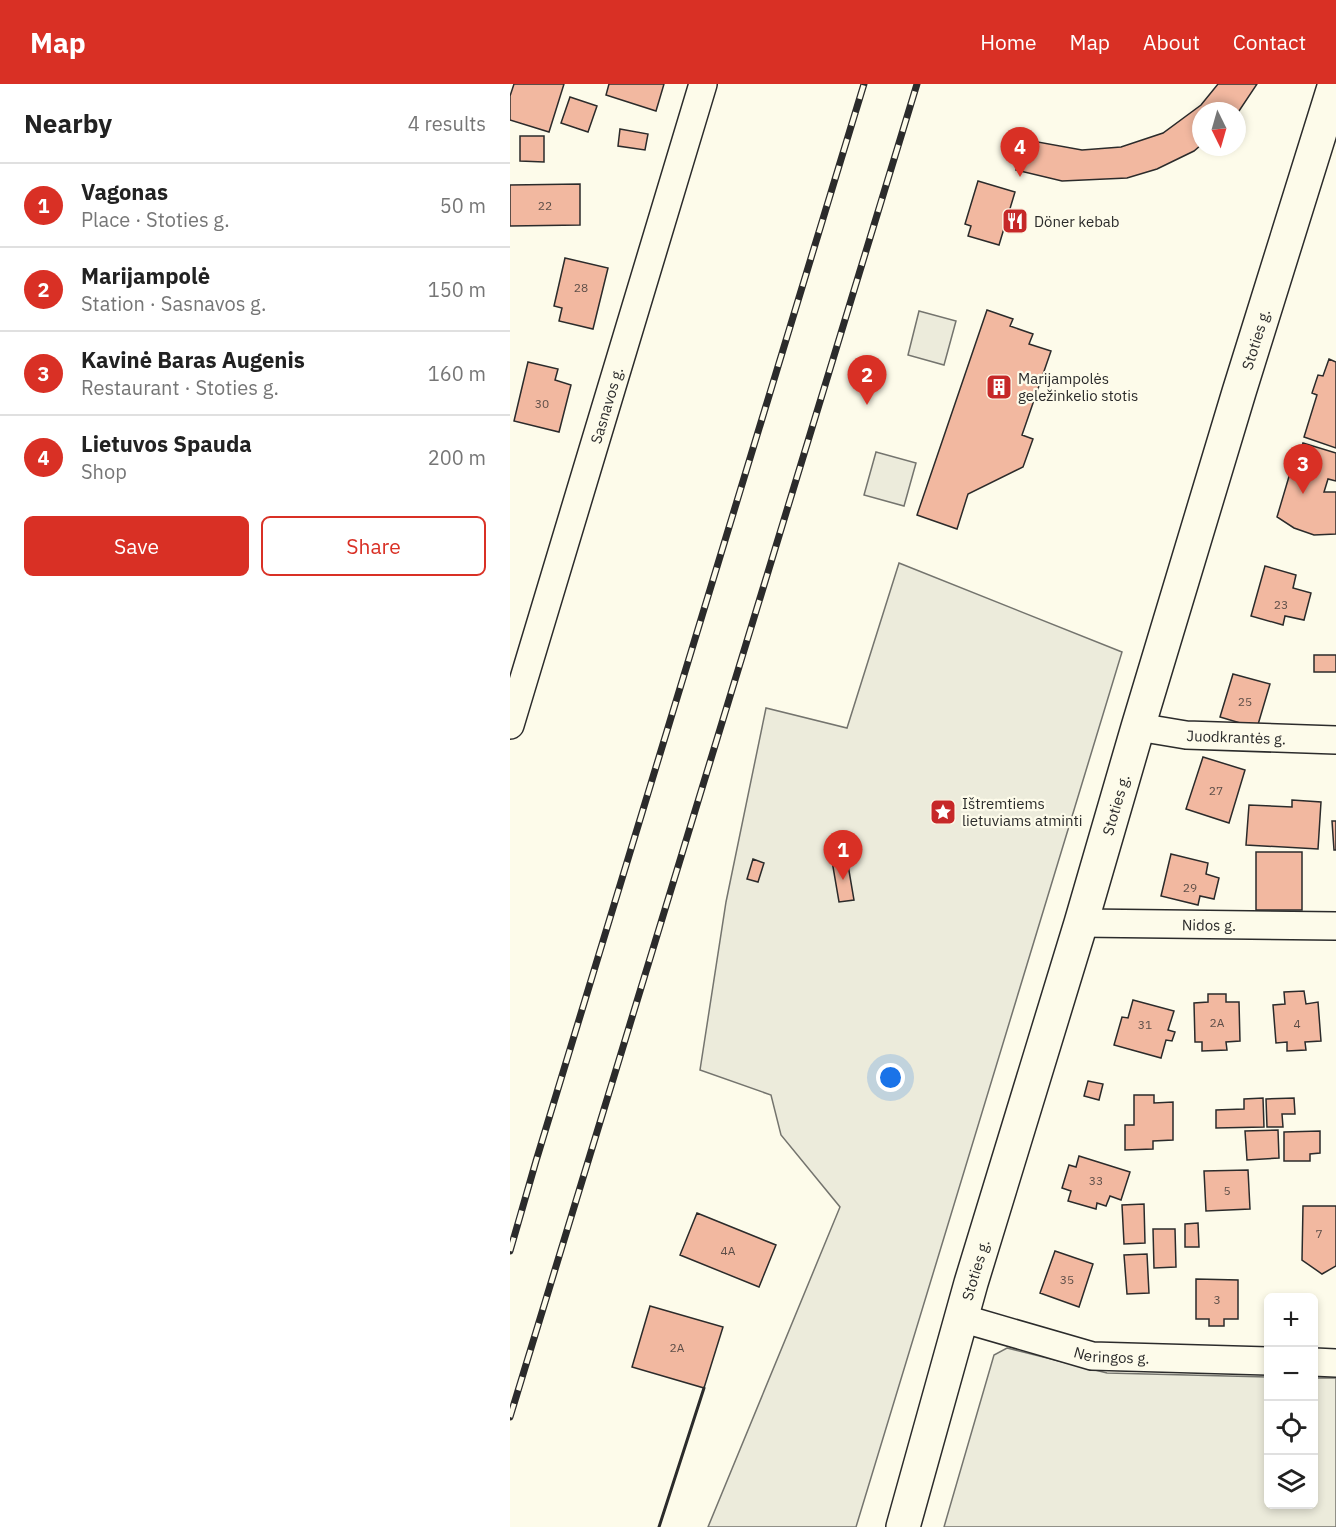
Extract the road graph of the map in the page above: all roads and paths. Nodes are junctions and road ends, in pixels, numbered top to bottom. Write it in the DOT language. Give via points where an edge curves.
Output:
graph roads {
  1 [pos="703,84"];
  2 [pos="1335,84"];
  3 [pos="1328,133"];
  4 [pos="510,725"];
  5 [pos="1138,727"];
  6 [pos="1336,740"];
  7 [pos="1081,923"];
  8 [pos="1336,926"];
  9 [pos="961,1318"];
  10 [pos="1264,1361"];
  11 [pos="1318,1362"];
  12 [pos="1336,1363"];
  13 [pos="903,1527"];
  1 -- 4 [label="street, Sasnavos g."];
  2 -- 3 [label="main road, Stoties g."];
  3 -- 5 [label="main road, Stoties g." via="1239,392"];
  5 -- 6 [label="street, Juodkrantės g." via="1186,735"];
  5 -- 7 [label="main road, Stoties g."];
  7 -- 8 [label="street, Nidos g."];
  7 -- 9 [label="main road, Stoties g."];
  9 -- 10 [label="street, Neringos g." via="1092,1356"];
  9 -- 13 [label="main road, Stoties g."];
  11 -- 12 [label="street"];
}
